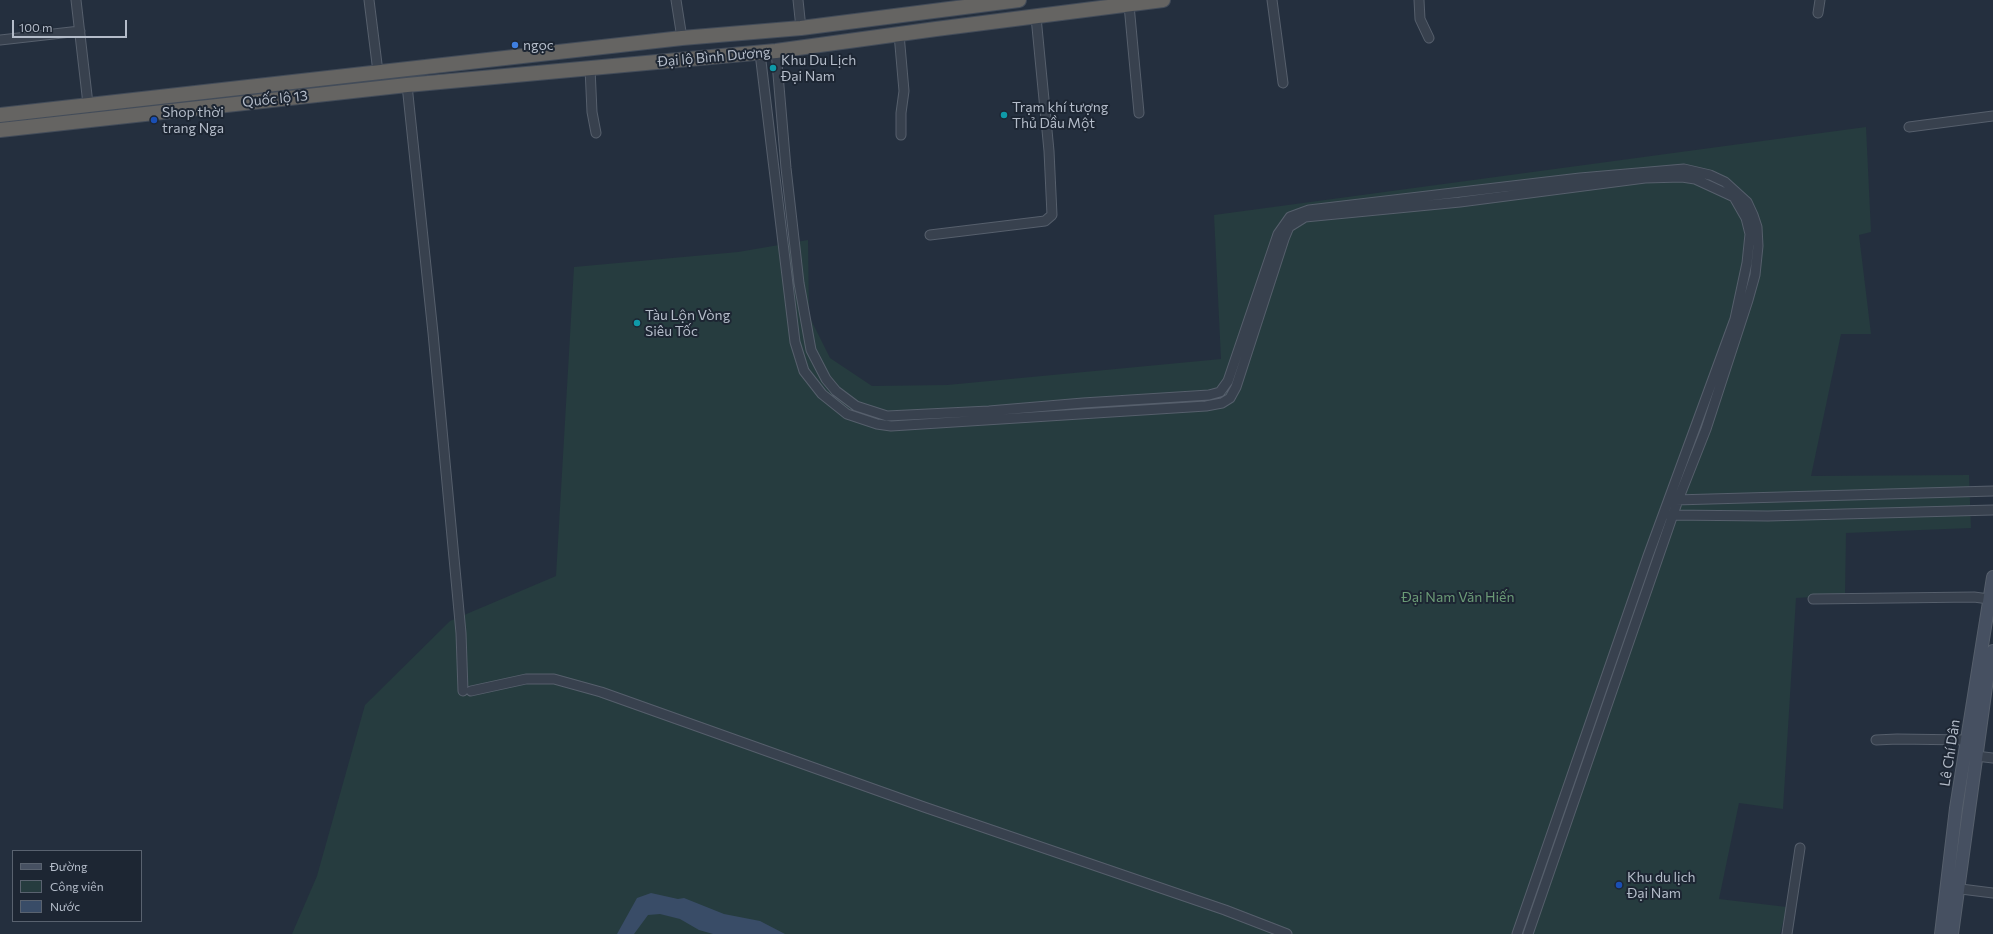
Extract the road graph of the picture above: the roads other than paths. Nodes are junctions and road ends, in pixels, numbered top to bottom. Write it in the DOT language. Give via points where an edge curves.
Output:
graph roads {
  1 [pos="76,0"];
  2 [pos="368,0"];
  3 [pos="676,0"];
  4 [pos="798,0"];
  5 [pos="1019,0"];
  6 [pos="1163,0"];
  7 [pos="1272,0"];
  8 [pos="1419,0"];
  9 [pos="1820,0"];
  10 [pos="1129,5"];
  11 [pos="1818,13"];
  12 [pos="1036,17"];
  13 [pos="801,28"];
  14 [pos="80,31"];
  15 [pos="774,31"];
  16 [pos="758,32"];
  17 [pos="900,34"];
  18 [pos="682,38"];
  19 [pos="1429,38"];
  20 [pos="0,40"];
  21 [pos="776,51"];
  22 [pos="760,53"];
  23 [pos="778,67"];
  24 [pos="590,68"];
  25 [pos="762,68"];
  26 [pos="405,69"];
  27 [pos="378,72"];
  28 [pos="1283,83"];
  29 [pos="407,85"];
  30 [pos="379,88"];
  31 [pos="88,104"];
  32 [pos="1138,113"];
  33 [pos="0,115"];
  34 [pos="1993,116"];
  35 [pos="1909,127"];
  36 [pos="0,130"];
  37 [pos="596,133"];
  38 [pos="901,135"];
  39 [pos="930,235"];
  40 [pos="1993,491"];
  41 [pos="1668,500"];
  42 [pos="1678,500"];
  43 [pos="1993,510"];
  44 [pos="1663,515"];
  45 [pos="1674,515"];
  46 [pos="1993,577"];
  47 [pos="1813,599"];
  48 [pos="1989,599"];
  49 [pos="1993,651"];
  50 [pos="1876,740"];
  51 [pos="1967,740"];
  52 [pos="1976,756"];
  53 [pos="1993,758"];
  54 [pos="1800,848"];
  55 [pos="1952,888"];
  56 [pos="1993,892"];
  57 [pos="1287,934"];
  58 [pos="1517,934"];
  59 [pos="1528,934"];
  60 [pos="1787,934"];
  61 [pos="1941,934"];
  62 [pos="1952,934"];
  1 -- 14 [label="street"];
  2 -- 27 [label="street"];
  3 -- 18 [label="street"];
  4 -- 13 [label="street"];
  5 -- 13 [label="highway, Đại lộ Bình Dương"];
  6 -- 10 [label="highway, Đại lộ Bình Dương"];
  7 -- 28 [label="street"];
  8 -- 19 [label="street" via="1420,19"];
  9 -- 11 [label="street"];
  10 -- 12 [label="highway, Đại lộ Bình Dương"];
  10 -- 32 [label="street"];
  12 -- 17 [label="highway, Đại lộ Bình Dương"];
  12 -- 39 [label="street" via="1049,151 1052,215 1045,221"];
  13 -- 15 [label="highway, Đại lộ Bình Dương"];
  14 -- 20 [label="street"];
  14 -- 31 [label="street"];
  15 -- 16 [label="highway, Đại lộ Bình Dương"];
  15 -- 21 [label="highway"];
  16 -- 18 [label="highway, Đại lộ Bình Dương"];
  16 -- 22 [label="highway"];
  17 -- 21 [label="highway, Đại lộ Bình Dương"];
  17 -- 38 [label="street" via="904,91"];
  18 -- 26 [label="highway, Đại lộ Bình Dương"];
  21 -- 22 [label="highway, Đại lộ Bình Dương"];
  21 -- 23 [label="street"];
  22 -- 24 [label="highway, Đại lộ Bình Dương"];
  22 -- 25 [label="street"];
  23 -- 25 [label="street"];
  23 -- 42 [label="street" via="799,283 811,350 826,379 836,391 856,406 887,416 1209,396 1220,392 1228,381 1278,234 1290,217 1309,210 1676,169 1696,171 1725,182 1746,202 1757,227 1755,275 1706,429"];
  24 -- 29 [label="highway, Đại lộ Bình Dương"];
  24 -- 37 [label="street" via="592,112"];
  25 -- 41 [label="street" via="795,342 804,371 822,394 847,414 891,426 1222,403 1230,398 1236,387 1284,239 1290,227 1305,217 1460,202 1645,178 1682,177 1707,184 1734,197 1740,206 1750,234 1747,263 1735,319"];
  26 -- 27 [label="highway, Quốc lộ 13"];
  26 -- 29 [label="highway"];
  27 -- 30 [label="highway"];
  27 -- 31 [label="highway, Quốc lộ 13"];
  29 -- 30 [label="highway, Quốc lộ 13"];
  29 -- 57 [label="street" via="467,691 526,679 554,679 601,692 924,807 1225,910"];
  30 -- 36 [label="highway, Quốc lộ 13"];
  31 -- 33 [label="highway, Quốc lộ 13"];
  34 -- 35 [label="street"];
  40 -- 42 [label="street"];
  41 -- 42 [label="street"];
  41 -- 44 [label="street"];
  42 -- 45 [label="street"];
  43 -- 45 [label="street" via="1768,516"];
  44 -- 45 [label="street"];
  44 -- 58 [label="street"];
  45 -- 59 [label="street"];
  46 -- 48 [label="main road, Lê Chí Dân"];
  47 -- 48 [label="street"];
  48 -- 51 [label="main road, Lê Chí Dân"];
  49 -- 52 [label="main road, Lê Chí Dân"];
  50 -- 51 [label="street"];
  51 -- 55 [label="main road, Lê Chí Dân" via="1956,808"];
  52 -- 53 [label="street"];
  52 -- 55 [label="main road, Lê Chí Dân"];
  54 -- 60 [label="street"];
  55 -- 56 [label="street"];
  55 -- 61 [label="main road, Lê Chí Dân"];
  55 -- 62 [label="main road, Lê Chí Dân"];
}
